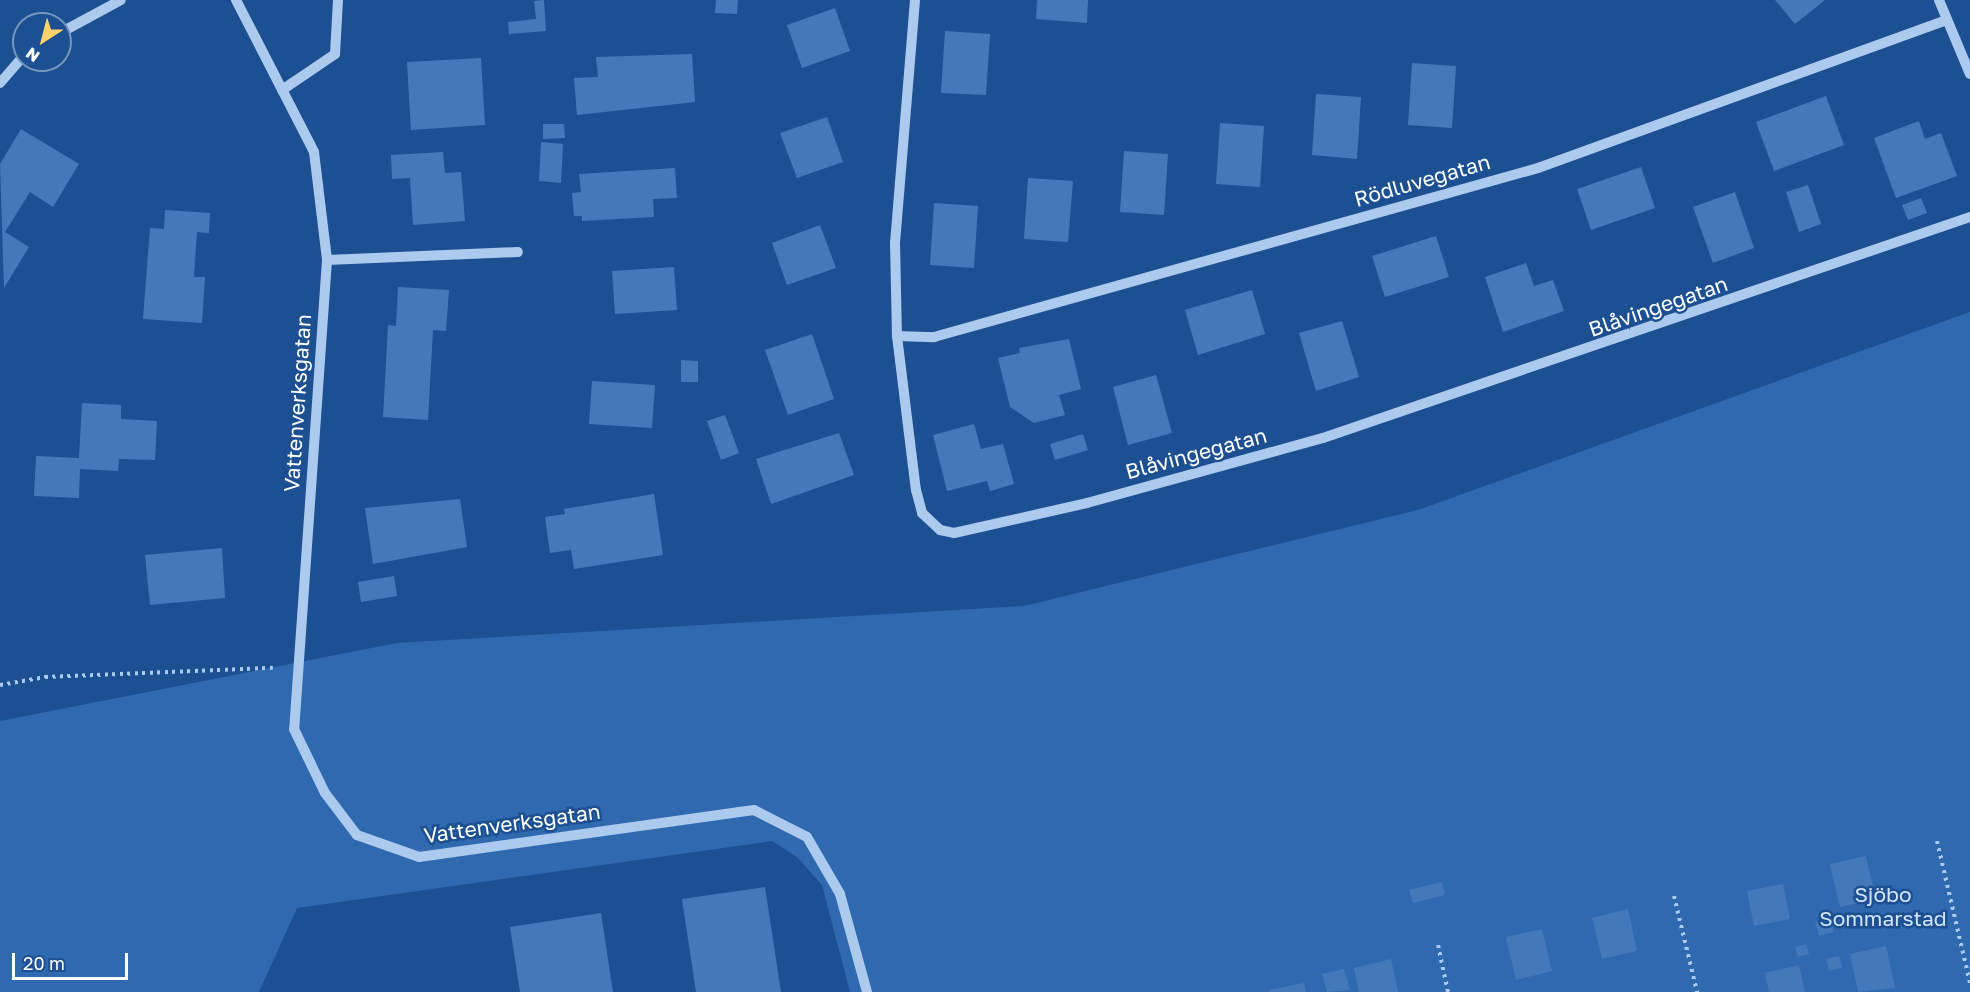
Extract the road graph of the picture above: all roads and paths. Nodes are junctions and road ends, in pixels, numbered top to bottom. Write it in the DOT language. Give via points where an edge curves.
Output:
graph roads {
  1 [pos="121,0"];
  2 [pos="236,0"];
  3 [pos="338,0"];
  4 [pos="915,0"];
  5 [pos="1939,0"];
  6 [pos="1946,20"];
  7 [pos="72,27"];
  8 [pos="12,69"];
  9 [pos="1970,74"];
  10 [pos="0,83"];
  11 [pos="282,90"];
  12 [pos="1970,217"];
  13 [pos="518,252"];
  14 [pos="327,261"];
  15 [pos="897,336"];
  16 [pos="298,666"];
  17 [pos="0,685"];
  18 [pos="1936,841"];
  19 [pos="1674,896"];
  20 [pos="1437,945"];
  21 [pos="1970,983"];
  22 [pos="867,992"];
  23 [pos="1448,992"];
  24 [pos="1697,992"];
  1 -- 7 [label="street"];
  2 -- 11 [label="street, Vattenverksgatan"];
  3 -- 11 [label="street" via="335,54"];
  4 -- 15 [label="street, Blåvingegatan" via="895,242"];
  5 -- 6 [label="street"];
  6 -- 9 [label="street"];
  6 -- 15 [label="street, Rödluvegatan" via="1538,168 934,337"];
  8 -- 10 [label="street"];
  11 -- 14 [label="street, Vattenverksgatan" via="314,152"];
  12 -- 15 [label="street, Blåvingegatan" via="1323,438 1087,503 954,533 940,530 922,513 909,451"];
  13 -- 14 [label="street"];
  14 -- 16 [label="street, Vattenverksgatan"];
  16 -- 17 [label="path" via="45,677"];
  16 -- 22 [label="street, Vattenverksgatan" via="294,729 325,793 357,836 419,857 754,810 807,837 840,894"];
  18 -- 21 [label="path"];
  19 -- 24 [label="path"];
  20 -- 23 [label="path"];
}
